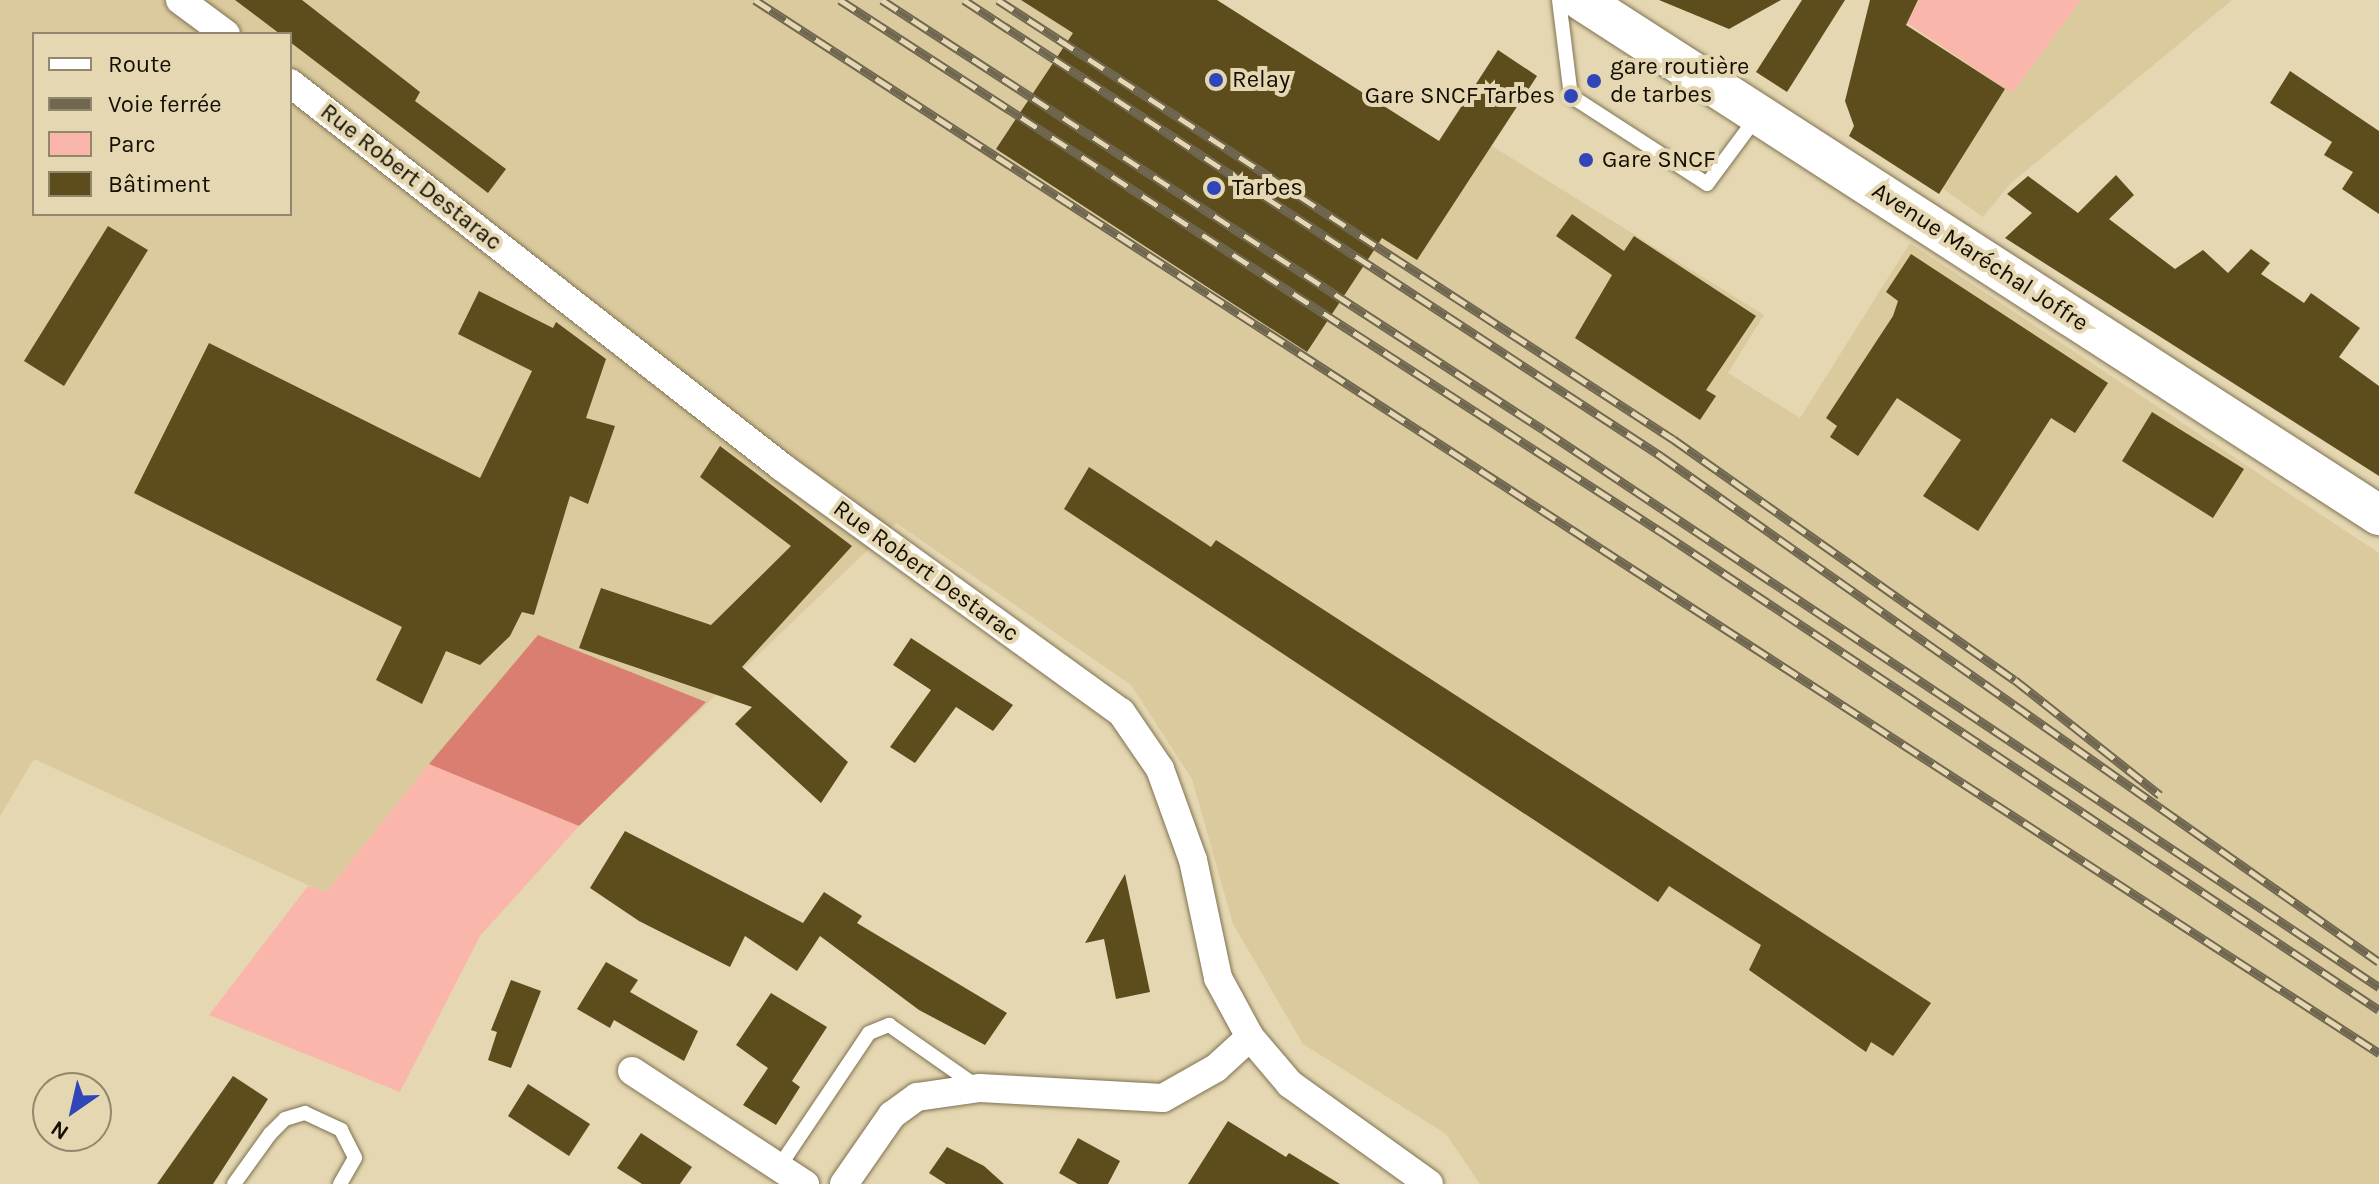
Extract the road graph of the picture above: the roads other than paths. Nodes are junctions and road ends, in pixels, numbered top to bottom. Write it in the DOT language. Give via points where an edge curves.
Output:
graph roads {
  1 [pos="180,0"];
  2 [pos="1559,0"];
  3 [pos="1581,0"];
  4 [pos="223,32"];
  5 [pos="292,85"];
  6 [pos="1759,114"];
  7 [pos="2379,515"];
  8 [pos="1250,1037"];
  9 [pos="632,1071"];
  10 [pos="980,1088"];
  11 [pos="779,1167"];
  12 [pos="1412,1179"];
  13 [pos="234,1184"];
  14 [pos="340,1184"];
  15 [pos="805,1184"];
  16 [pos="844,1184"];
  1 -- 4 [label="street"];
  2 -- 6 [label="lane" via="1571,96 1707,184"];
  3 -- 6 [label="main road, Avenue Maréchal Joffre"];
  5 -- 8 [label="street, Rue Robert Destarac" via="782,467 1121,712 1160,769 1193,860 1218,978"];
  6 -- 7 [label="main road, Avenue Maréchal Joffre"];
  8 -- 10 [label="street" via="1216,1068 1163,1098"];
  8 -- 12 [label="street, Rue Robert Destarac" via="1290,1084"];
  9 -- 11 [label="street"];
  10 -- 11 [label="lane" via="889,1025 869,1033"];
  10 -- 16 [label="street" via="917,1097 892,1115"];
  11 -- 15 [label="street"];
  13 -- 14 [label="lane" via="285,1119 305,1113 341,1130 355,1158"];
}
